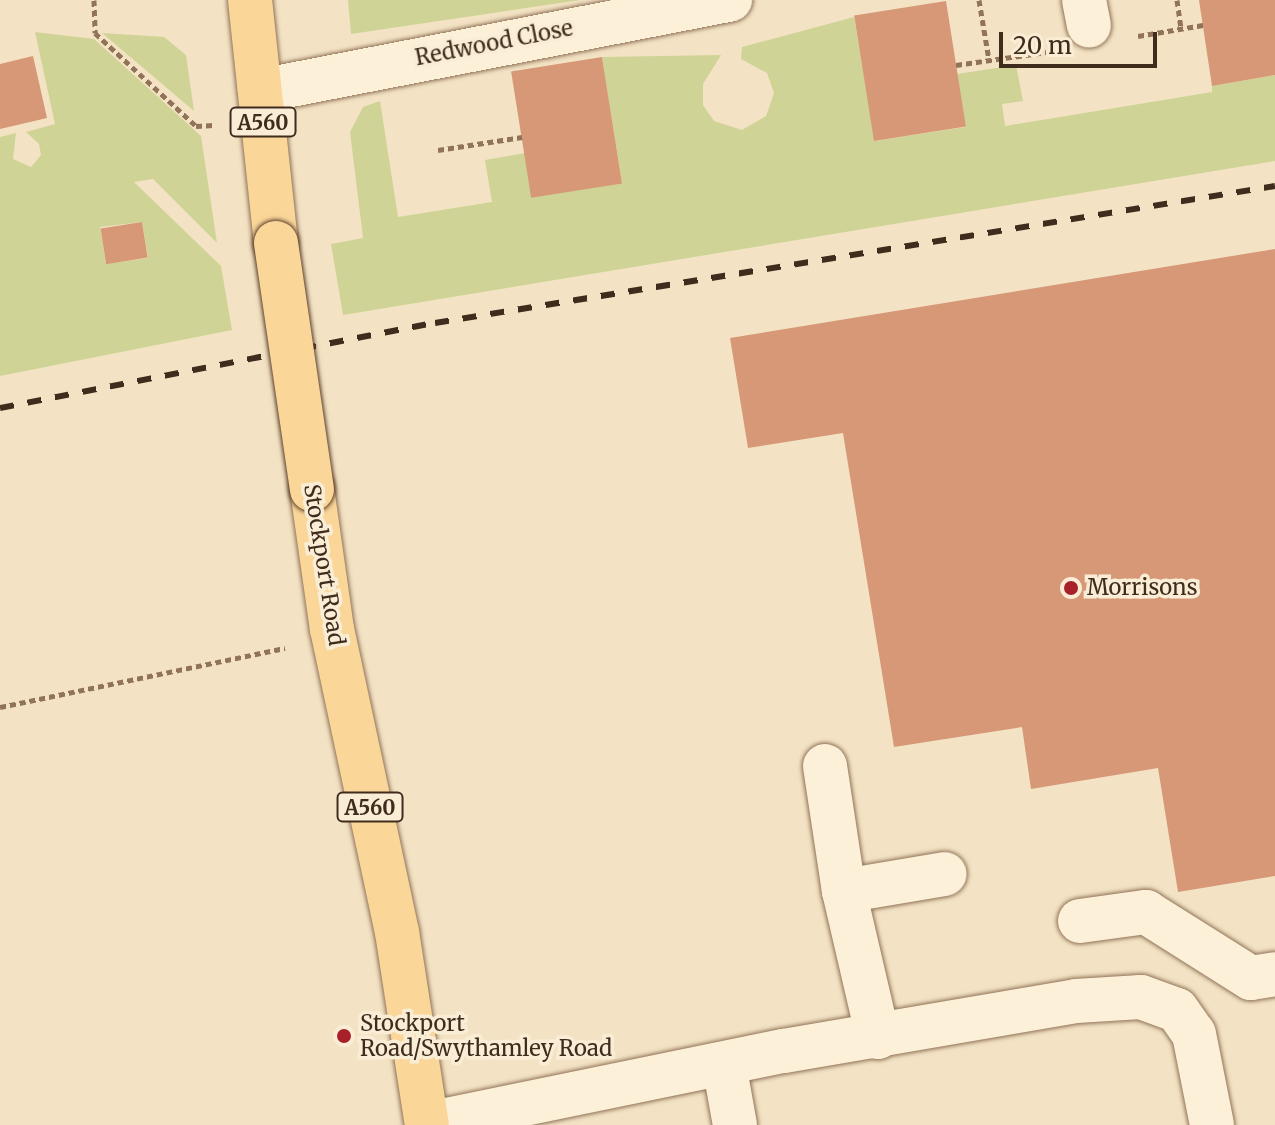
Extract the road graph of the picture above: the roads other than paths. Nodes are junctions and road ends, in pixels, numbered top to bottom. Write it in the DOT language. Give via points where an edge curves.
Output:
graph roads {
  1 [pos="250,0"];
  2 [pos="730,0"];
  3 [pos="261,107"];
  4 [pos="825,766"];
  5 [pos="945,874"];
  6 [pos="844,891"];
  7 [pos="1080,921"];
  8 [pos="1275,974"];
  9 [pos="878,1037"];
  10 [pos="724,1064"];
  11 [pos="427,1125"];
  12 [pos="735,1125"];
  13 [pos="1212,1125"];
  1 -- 3 [label="main road, Stockport Road / A560"];
  2 -- 3 [label="street, Redwood Close"];
  3 -- 11 [label="main road, Stockport Road / A560, bridge" via="334,638 397,932"];
  4 -- 6 [label="street"];
  5 -- 6 [label="street"];
  6 -- 9 [label="street"];
  7 -- 8 [label="street" via="1146,912 1251,978"];
  9 -- 10 [label="street"];
  9 -- 13 [label="street" via="1076,1001 1141,997 1177,1010 1194,1034"];
  10 -- 11 [label="street"];
  10 -- 12 [label="street"];
}
